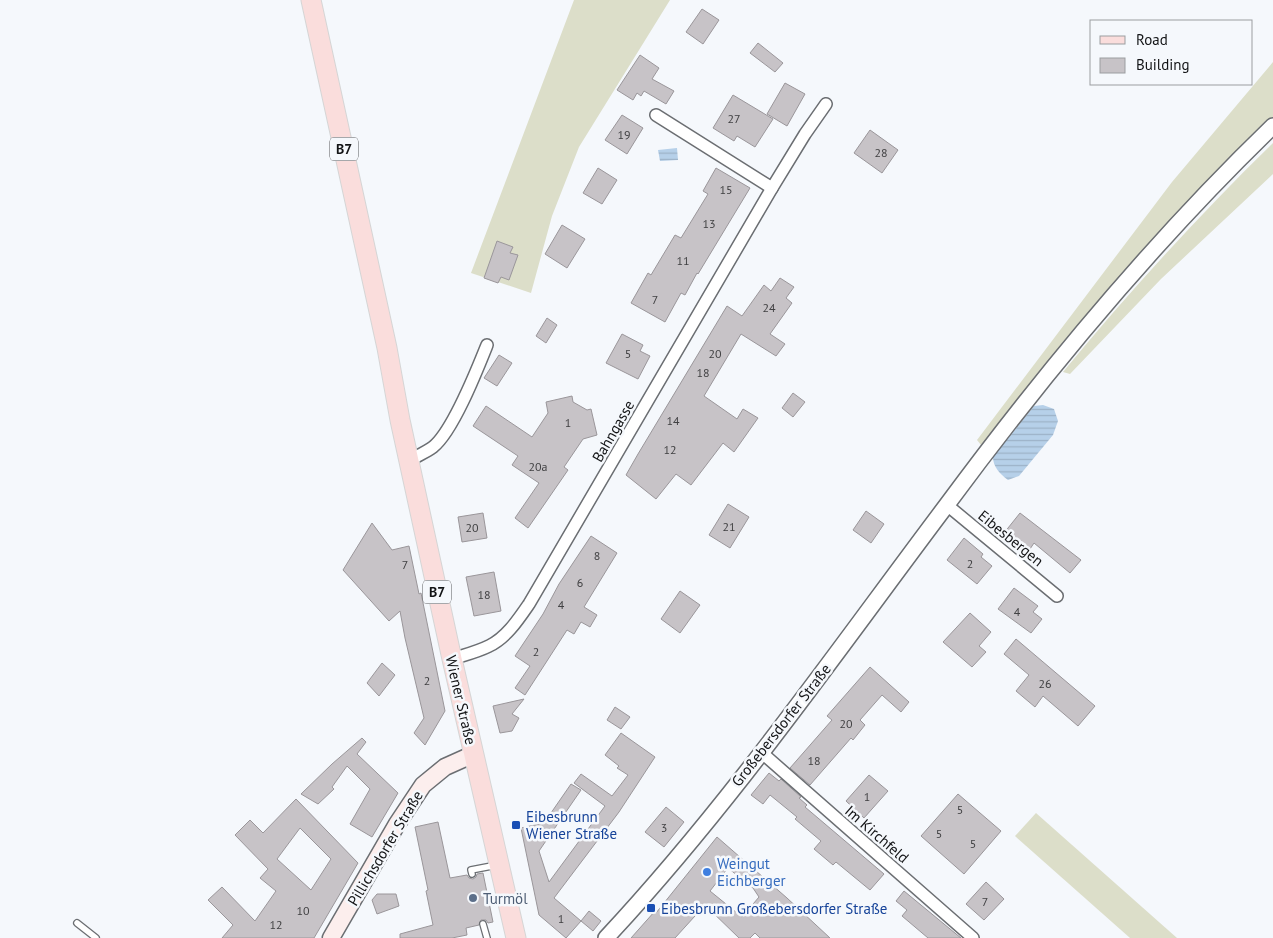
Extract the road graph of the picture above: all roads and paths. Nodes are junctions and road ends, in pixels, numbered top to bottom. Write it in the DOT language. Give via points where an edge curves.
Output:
graph roads {
  1 [pos="311,0"];
  2 [pos="826,104"];
  3 [pos="656,116"];
  4 [pos="1273,126"];
  5 [pos="772,188"];
  6 [pos="487,345"];
  7 [pos="409,461"];
  8 [pos="947,504"];
  9 [pos="1057,596"];
  10 [pos="452,659"];
  11 [pos="761,752"];
  12 [pos="474,754"];
  13 [pos="499,864"];
  14 [pos="472,874"];
  15 [pos="77,923"];
  16 [pos="483,924"];
  17 [pos="96,938"];
  18 [pos="331,938"];
  19 [pos="487,938"];
  20 [pos="516,938"];
  21 [pos="606,938"];
  22 [pos="973,938"];
  1 -- 7 [label="main road, Wiener Straße / B7" via="388,348"];
  2 -- 5 [label="street, Bahngasse"];
  3 -- 5 [label="street"];
  4 -- 8 [label="street, Großebersdorfer Straße" via="1223,176 1088,325"];
  5 -- 10 [label="street, Bahngasse" via="529,604 498,641"];
  6 -- 7 [label="street" via="469,388 444,432 434,446"];
  7 -- 10 [label="main road, Wiener Straße / B7"];
  8 -- 9 [label="street, Eibesbergen"];
  8 -- 11 [label="street, Großebersdorfer Straße"];
  10 -- 12 [label="main road, Wiener Straße / B7"];
  11 -- 21 [label="street, Großebersdorfer Straße" via="687,846"];
  11 -- 22 [label="street, Im Kirchfeld"];
  12 -- 13 [label="main road, Wiener Straße / B7"];
  12 -- 18 [label="main road, Pillichsdorfer Straße" via="445,767 423,784"];
  13 -- 14 [label="lane" via="471,870"];
  13 -- 20 [label="main road, Wiener Straße / B7"];
  15 -- 17 [label="lane"];
  16 -- 19 [label="lane"];
}
